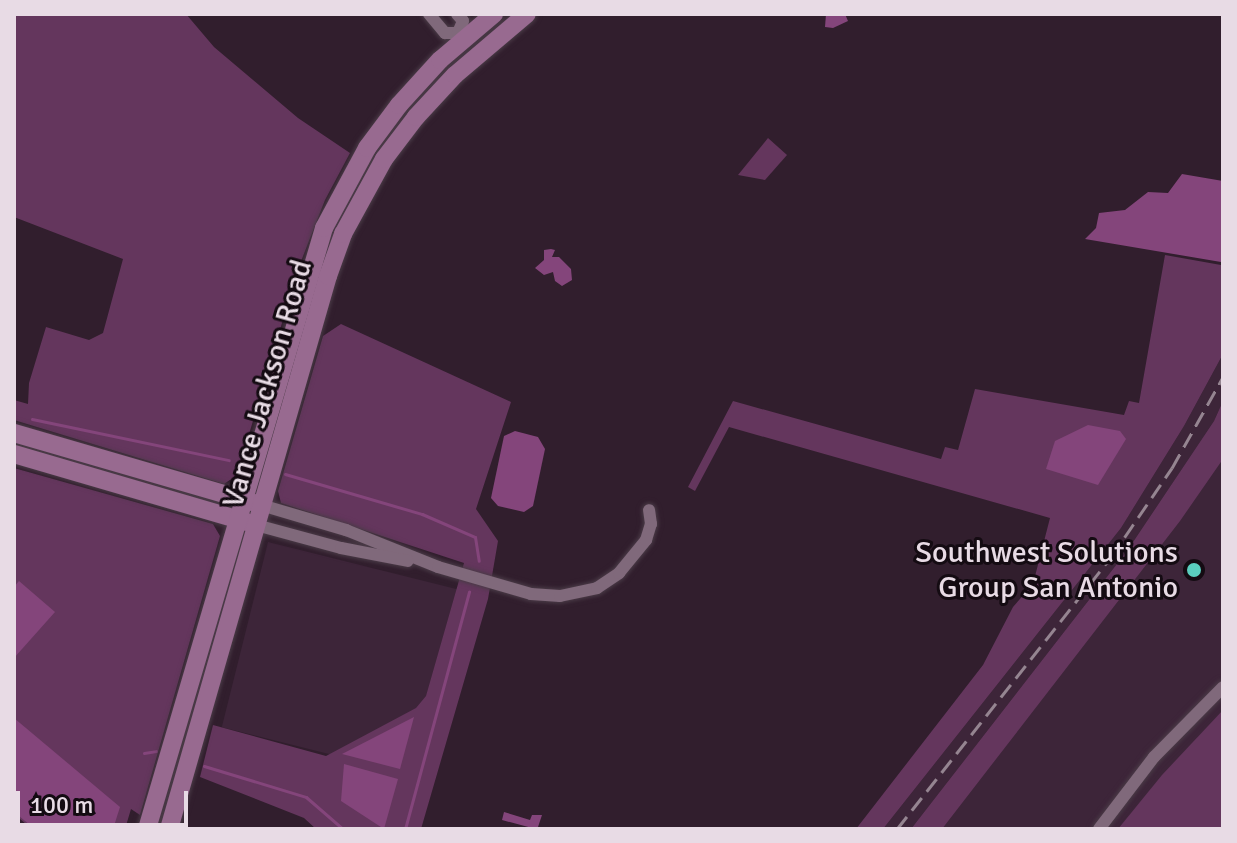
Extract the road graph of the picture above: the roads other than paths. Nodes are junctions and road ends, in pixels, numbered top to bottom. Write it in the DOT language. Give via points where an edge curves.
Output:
graph roads {
  1 [pos="429,14"];
  2 [pos="457,14"];
  3 [pos="494,14"];
  4 [pos="527,14"];
  5 [pos="461,36"];
  6 [pos="14,433"];
  7 [pos="14,454"];
  8 [pos="243,499"];
  9 [pos="261,505"];
  10 [pos="649,510"];
  11 [pos="237,519"];
  12 [pos="256,525"];
  13 [pos="438,567"];
  14 [pos="1223,687"];
  15 [pos="147,829"];
  16 [pos="169,829"];
  17 [pos="1099,829"];
  1 -- 5 [label="street" via="445,33"];
  2 -- 5 [label="street" via="463,21"];
  3 -- 5 [label="main road, Vance Jackson Road"];
  4 -- 9 [label="main road, Vance Jackson Road" via="455,75 416,117 364,194 328,276"];
  5 -- 8 [label="main road, Vance Jackson Road" via="367,148 324,228"];
  6 -- 8 [label="main road"];
  7 -- 11 [label="main road"];
  8 -- 9 [label="main road"];
  8 -- 11 [label="main road, Vance Jackson Road"];
  9 -- 12 [label="main road, Vance Jackson Road"];
  9 -- 13 [label="street" via="346,530"];
  10 -- 13 [label="street" via="646,540 619,573 597,588 560,596 531,594"];
  11 -- 12 [label="main road"];
  11 -- 15 [label="main road, Vance Jackson Road"];
  12 -- 13 [label="street"];
  12 -- 16 [label="main road, Vance Jackson Road"];
  14 -- 17 [label="street" via="1154,757"];
}
